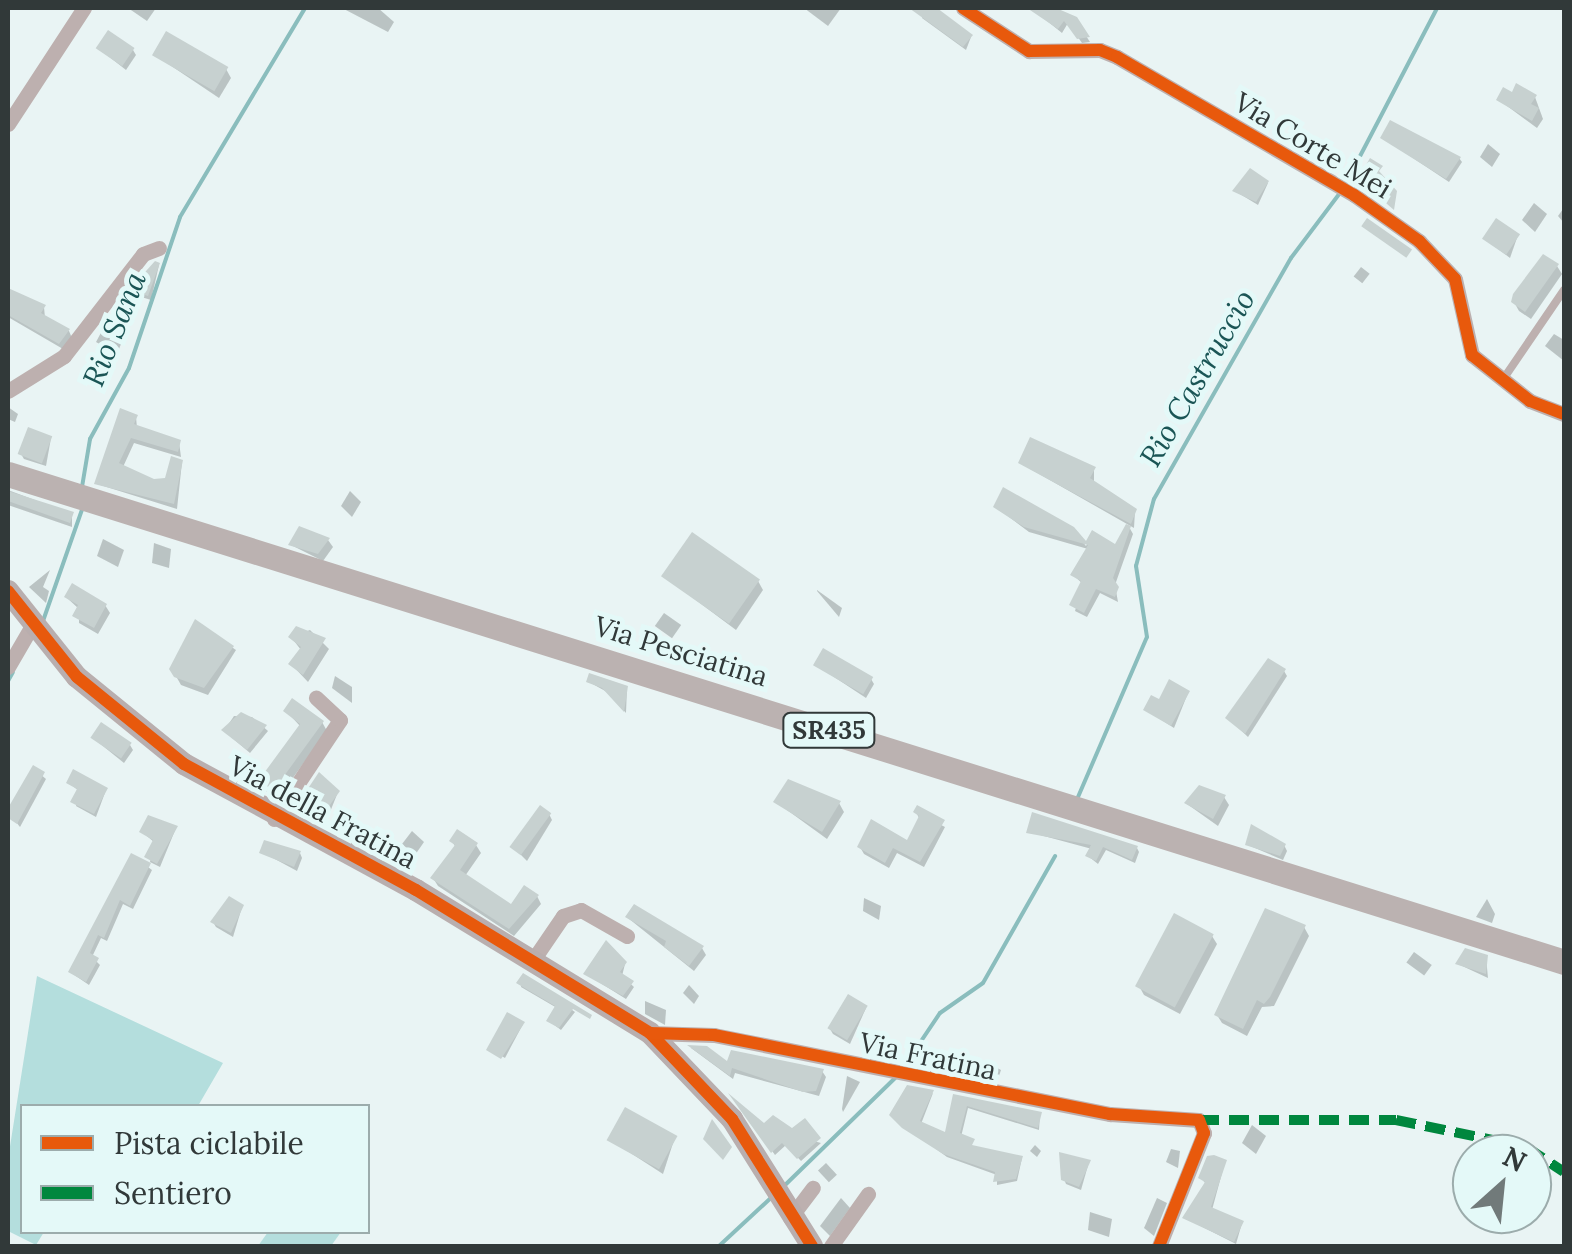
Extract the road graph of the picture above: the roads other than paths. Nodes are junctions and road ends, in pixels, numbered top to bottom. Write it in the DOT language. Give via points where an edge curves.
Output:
graph roads {
  1 [pos="84,8"];
  2 [pos="962,8"];
  3 [pos="8,124"];
  4 [pos="160,248"];
  5 [pos="1564,290"];
  6 [pos="1501,382"];
  7 [pos="8,392"];
  8 [pos="1564,414"];
  9 [pos="8,474"];
  10 [pos="8,591"];
  11 [pos="38,630"];
  12 [pos="8,667"];
  13 [pos="316,698"];
  14 [pos="274,819"];
  15 [pos="627,936"];
  16 [pos="534,960"];
  17 [pos="1564,962"];
  18 [pos="650,1033"];
  19 [pos="813,1188"];
  20 [pos="868,1194"];
  21 [pos="780,1201"];
  22 [pos="812,1246"];
  23 [pos="831,1246"];
  24 [pos="1158,1246"];
  1 -- 3 [label="street"];
  2 -- 6 [label="street, Via Corte Mei" via="1030,51 1100,50 1117,58 1354,195 1447,268 1461,298 1467,346"];
  4 -- 7 [label="street" via="142,254 64,356"];
  5 -- 6 [label="lane"];
  6 -- 8 [label="street, Via Corte Mei"];
  9 -- 17 [label="main road, Via Pesciatina / SR435"];
  10 -- 11 [label="street, Via della Fratina"];
  11 -- 12 [label="street"];
  11 -- 14 [label="street, Via della Fratina" via="128,724"];
  13 -- 14 [label="street" via="340,720"];
  14 -- 16 [label="street, Via della Fratina"];
  15 -- 16 [label="street" via="581,910 564,916"];
  16 -- 18 [label="street, Via della Fratina"];
  18 -- 21 [label="street, Via della Fratina" via="732,1119"];
  18 -- 24 [label="street, Via Fratina" via="714,1035 1110,1114 1199,1120 1204,1133"];
  19 -- 21 [label="street"];
  20 -- 23 [label="street"];
  21 -- 22 [label="street, Via della Fratina"];
}
